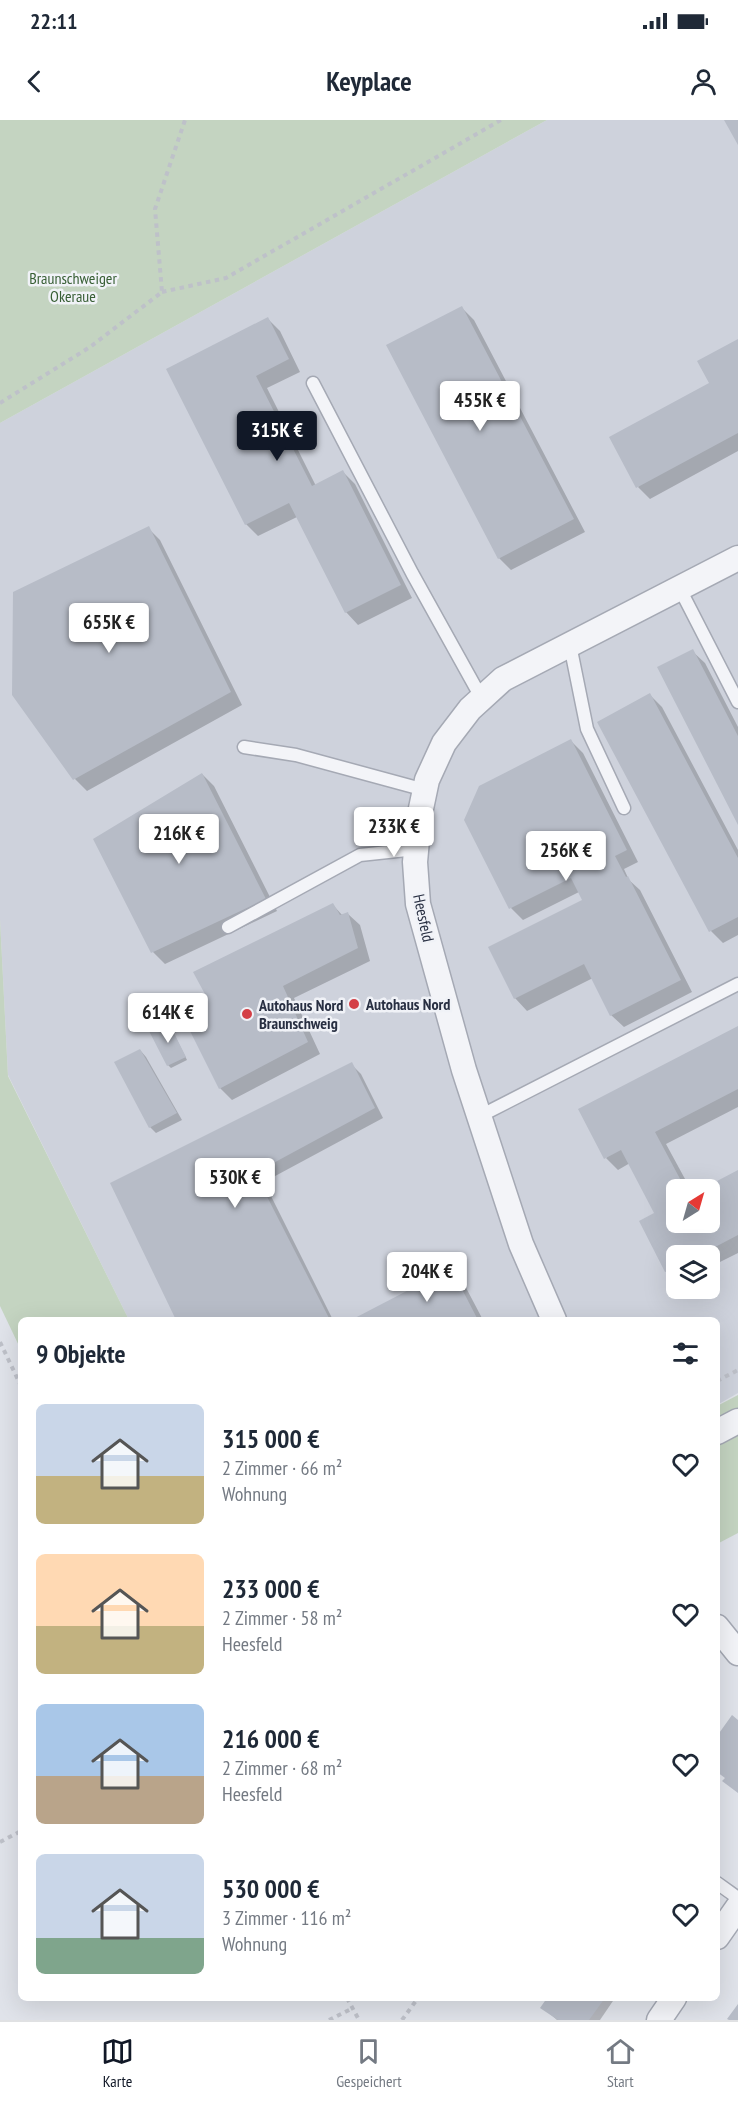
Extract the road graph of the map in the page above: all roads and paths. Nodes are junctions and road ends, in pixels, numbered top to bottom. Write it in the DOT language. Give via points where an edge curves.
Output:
graph roads {
  1 [pos="185,120"];
  2 [pos="501,120"];
  3 [pos="162,292"];
  4 [pos="313,383"];
  5 [pos="0,403"];
  6 [pos="738,558"];
  7 [pos="680,589"];
  8 [pos="570,645"];
  9 [pos="482,699"];
  10 [pos="738,702"];
  11 [pos="244,747"];
  12 [pos="425,790"];
  13 [pos="624,808"];
  14 [pos="416,849"];
  15 [pos="228,927"];
  16 [pos="738,984"];
  17 [pos="480,1116"];
  18 [pos="553,1317"];
  19 [pos="0,1342"];
  20 [pos="738,1370"];
  21 [pos="720,1379"];
  22 [pos="18,1380"];
  23 [pos="738,1421"];
  24 [pos="720,1430"];
  25 [pos="720,1631"];
  26 [pos="738,1653"];
  27 [pos="18,1833"];
  28 [pos="0,1842"];
  29 [pos="720,1885"];
  30 [pos="738,1898"];
  31 [pos="738,1907"];
  32 [pos="720,1933"];
  33 [pos="349,2001"];
  34 [pos="416,2001"];
  35 [pos="672,2001"];
  36 [pos="353,2008"];
  37 [pos="329,2020"];
  38 [pos="359,2020"];
  39 [pos="402,2020"];
  40 [pos="659,2020"];
  1 -- 3 [label="path" via="155,208"];
  2 -- 3 [label="path" via="226,278"];
  3 -- 5 [label="path" via="90,347"];
  4 -- 9 [label="lane"];
  6 -- 7 [label="street, Heesfeld"];
  7 -- 8 [label="street, Heesfeld"];
  7 -- 10 [label="lane"];
  8 -- 9 [label="street, Heesfeld" via="503,679"];
  8 -- 13 [label="lane" via="587,729"];
  9 -- 12 [label="street, Heesfeld" via="444,743"];
  11 -- 12 [label="lane" via="296,755"];
  12 -- 14 [label="street, Heesfeld"];
  14 -- 15 [label="lane" via="360,855"];
  14 -- 17 [label="street, Heesfeld" via="418,904"];
  16 -- 17 [label="lane"];
  17 -- 18 [label="street, Heesfeld" via="521,1244"];
  19 -- 22 [label="path"];
  20 -- 21 [label="path"];
  23 -- 24 [label="street"];
  25 -- 26 [label="street"];
  27 -- 28 [label="path"];
  29 -- 30 [label="lane"];
  31 -- 32 [label="street"];
  33 -- 36 [label="path"];
  34 -- 39 [label="path"];
  35 -- 40 [label="street"];
  36 -- 37 [label="path"];
  36 -- 38 [label="path"];
}
